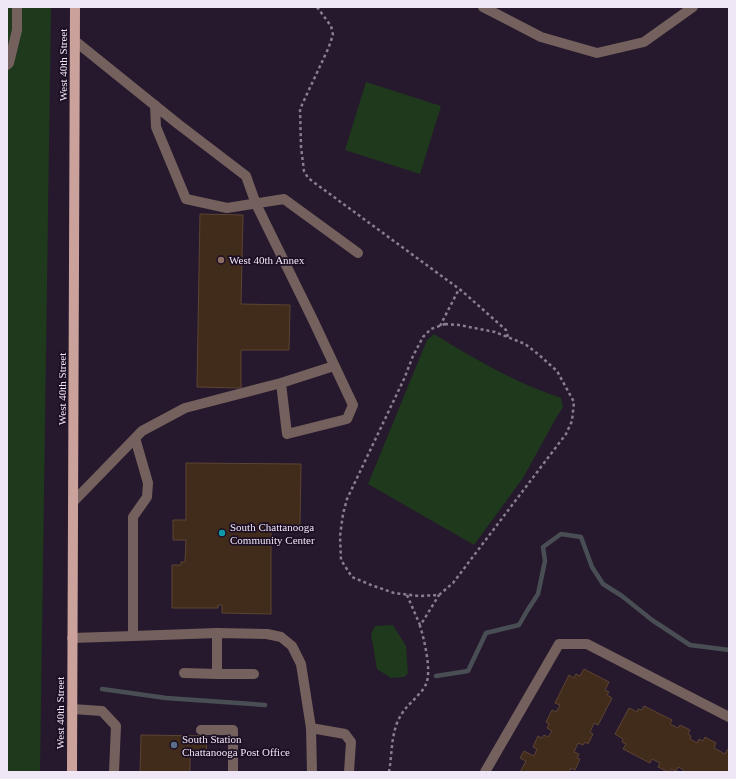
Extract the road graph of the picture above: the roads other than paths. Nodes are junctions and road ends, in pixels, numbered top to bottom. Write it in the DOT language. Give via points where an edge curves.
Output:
graph roads {
  1 [pos="17,7"];
  2 [pos="76,7"];
  3 [pos="483,7"];
  4 [pos="693,7"];
  5 [pos="75,41"];
  6 [pos="7,65"];
  7 [pos="155,105"];
  8 [pos="256,204"];
  9 [pos="358,253"];
  10 [pos="334,366"];
  11 [pos="281,383"];
  12 [pos="135,438"];
  13 [pos="73,502"];
  14 [pos="217,633"];
  15 [pos="133,636"];
  16 [pos="72,638"];
  17 [pos="184,673"];
  18 [pos="217,674"];
  19 [pos="254,674"];
  20 [pos="72,709"];
  21 [pos="729,717"];
  22 [pos="311,728"];
  23 [pos="202,730"];
  24 [pos="72,772"];
  25 [pos="114,772"];
  26 [pos="233,772"];
  27 [pos="312,772"];
  28 [pos="349,772"];
  29 [pos="485,772"];
  1 -- 6 [label="lane" via="17,30"];
  2 -- 5 [label="main road, West 40th Street"];
  3 -- 4 [label="lane" via="541,37 596,53 644,42"];
  5 -- 7 [label="lane"];
  5 -- 13 [label="main road, West 40th Street"];
  7 -- 8 [label="lane" via="246,176"];
  7 -- 8 [label="lane" via="156,127 186,199 227,208"];
  8 -- 9 [label="lane" via="284,199"];
  8 -- 10 [label="lane"];
  10 -- 11 [label="lane"];
  10 -- 11 [label="lane" via="352,406 347,419 288,434"];
  11 -- 12 [label="lane" via="185,408 142,431"];
  12 -- 13 [label="lane"];
  12 -- 15 [label="lane" via="148,483 147,497 133,517"];
  13 -- 16 [label="main road, West 40th Street"];
  14 -- 15 [label="lane"];
  14 -- 18 [label="lane"];
  14 -- 22 [label="lane" via="267,634 281,637 292,646 301,664"];
  15 -- 16 [label="lane"];
  16 -- 20 [label="main road, West 40th Street"];
  17 -- 18 [label="lane"];
  18 -- 19 [label="lane"];
  20 -- 24 [label="main road, West 40th Street"];
  20 -- 25 [label="lane" via="102,711 116,726"];
  21 -- 29 [label="lane" via="587,644 559,644"];
  22 -- 27 [label="lane"];
  22 -- 28 [label="lane" via="345,734 350,742"];
  23 -- 26 [label="lane" via="233,730"];
}
